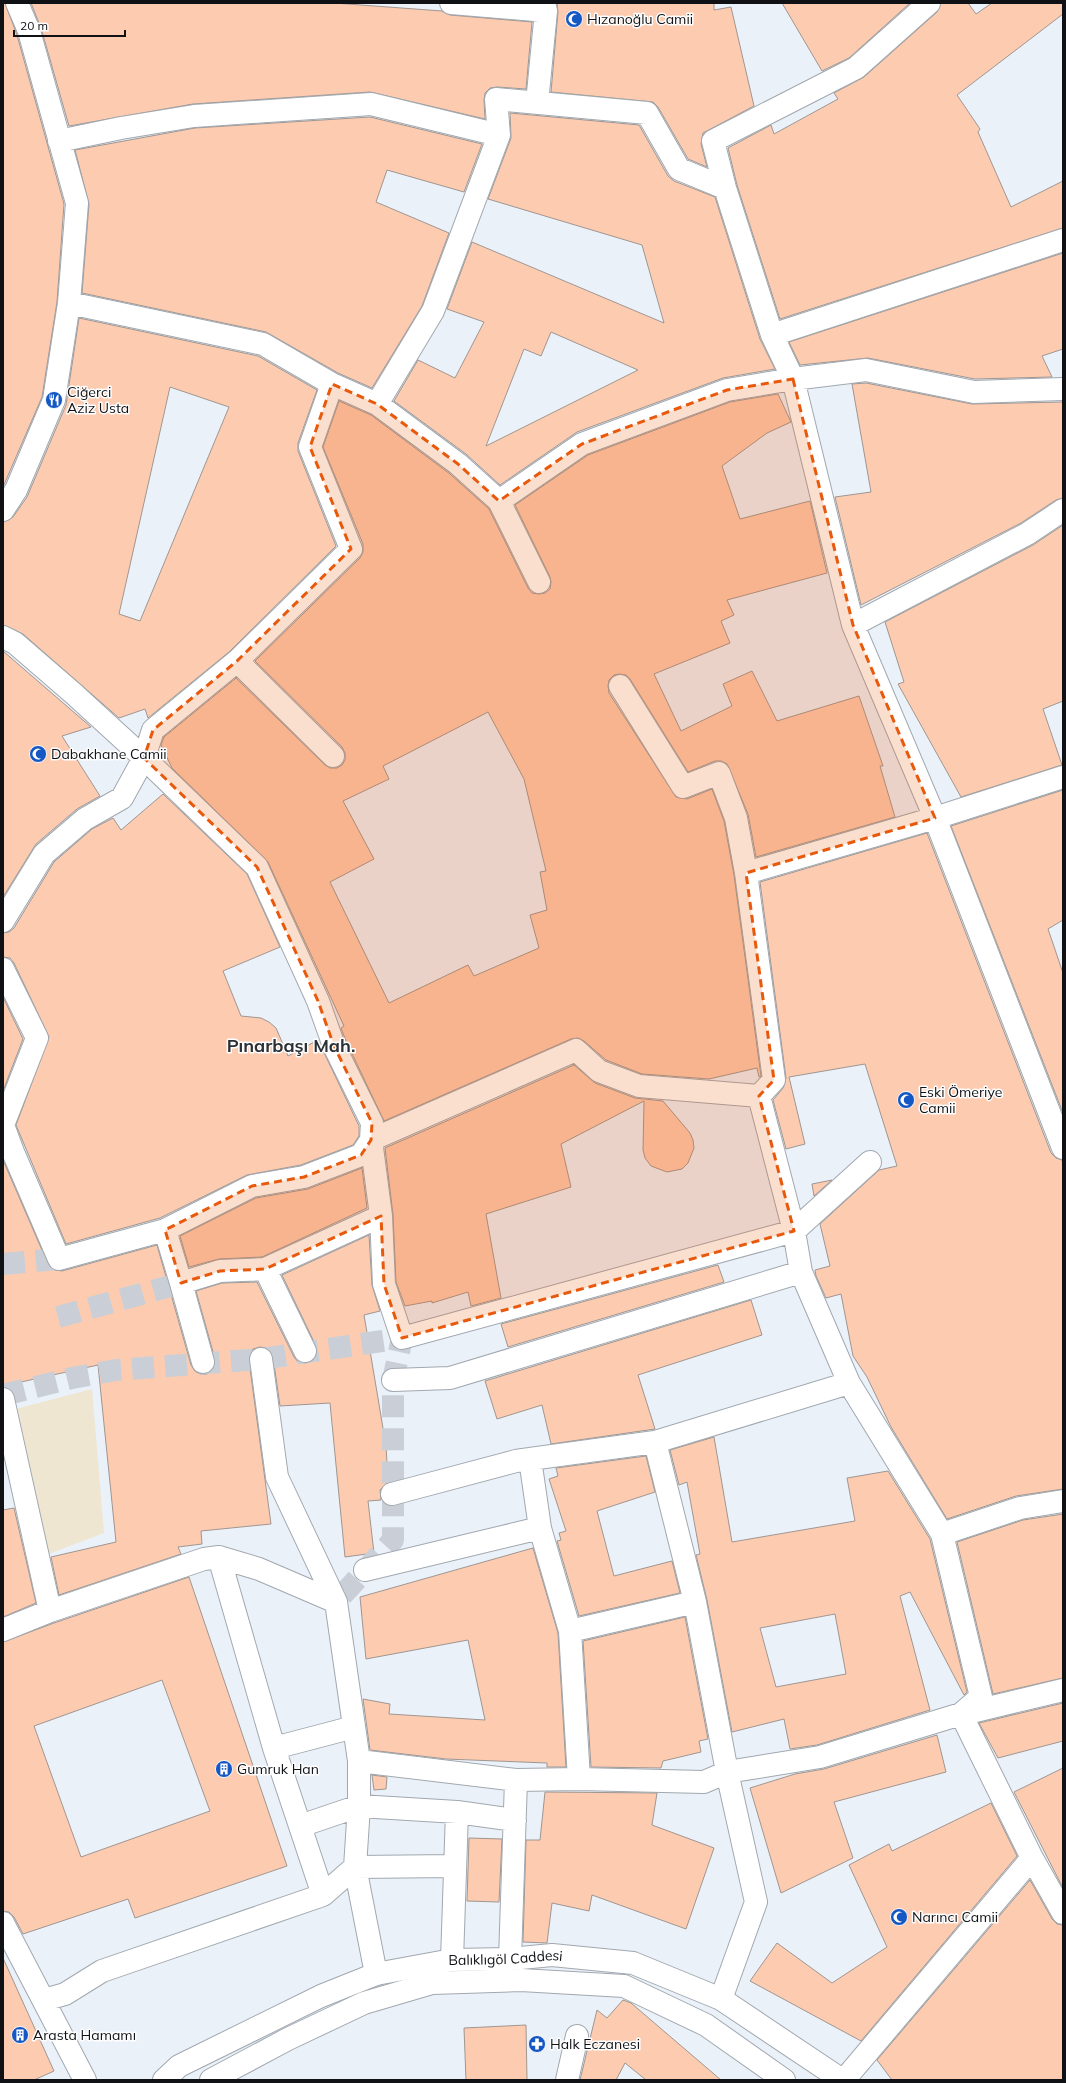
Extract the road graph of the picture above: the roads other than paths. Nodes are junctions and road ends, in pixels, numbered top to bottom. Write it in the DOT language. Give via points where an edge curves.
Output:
graph roads {
  1 [pos="17,3"];
  2 [pos="450,3"];
  3 [pos="929,3"];
  4 [pos="545,7"];
  5 [pos="537,103"];
  6 [pos="499,135"];
  7 [pos="59,141"];
  8 [pos="725,188"];
  9 [pos="1063,240"];
  10 [pos="68,303"];
  11 [pos="772,335"];
  12 [pos="793,379"];
  13 [pos="332,384"];
  14 [pos="1063,388"];
  15 [pos="377,404"];
  16 [pos="499,501"];
  17 [pos="3,510"];
  18 [pos="1063,510"];
  19 [pos="539,582"];
  20 [pos="853,625"];
  21 [pos="3,637"];
  22 [pos="237,661"];
  23 [pos="620,686"];
  24 [pos="333,756"];
  25 [pos="144,758"];
  26 [pos="1063,777"];
  27 [pos="935,818"];
  28 [pos="746,873"];
  29 [pos="3,921"];
  30 [pos="3,969"];
  31 [pos="759,1096"];
  32 [pos="371,1140"];
  33 [pos="1063,1148"];
  34 [pos="8,1154"];
  35 [pos="870,1162"];
  36 [pos="381,1216"];
  37 [pos="165,1230"];
  38 [pos="794,1231"];
  39 [pos="266,1269"];
  40 [pos="800,1272"];
  41 [pos="181,1283"];
  42 [pos="305,1351"];
  43 [pos="261,1359"];
  44 [pos="203,1362"];
  45 [pos="393,1380"];
  46 [pos="849,1383"];
  47 [pos="3,1399"];
  48 [pos="655,1442"];
  49 [pos="530,1459"];
  50 [pos="392,1494"];
  51 [pos="1063,1501"];
  52 [pos="540,1528"];
  53 [pos="942,1534"];
  54 [pos="219,1557"];
  55 [pos="365,1570"];
  56 [pos="336,1602"];
  57 [pos="695,1602"];
  58 [pos="50,1611"];
  59 [pos="3,1630"];
  60 [pos="570,1631"];
  61 [pos="1063,1690"];
  62 [pos="961,1714"];
  63 [pos="354,1727"];
  64 [pos="274,1748"];
  65 [pos="359,1761"];
  66 [pos="727,1772"];
  67 [pos="579,1779"];
  68 [pos="516,1780"];
  69 [pos="359,1806"];
  70 [pos="457,1812"];
  71 [pos="515,1820"];
  72 [pos="300,1826"];
  73 [pos="1032,1858"];
  74 [pos="455,1866"];
  75 [pos="355,1867"];
  76 [pos="323,1896"];
  77 [pos="1063,1913"];
  78 [pos="3,1923"];
  79 [pos="510,1959"];
  80 [pos="452,1960"];
  81 [pos="376,1974"];
  82 [pos="721,1999"];
  83 [pos="44,2000"];
  84 [pos="577,2036"];
  85 [pos="85,2080"];
  86 [pos="164,2080"];
  87 [pos="211,2080"];
  88 [pos="567,2080"];
  89 [pos="784,2080"];
  90 [pos="843,2080"];
  1 -- 7 [label="street" via="29,31"];
  2 -- 4 [label="street"];
  3 -- 8 [label="street" via="856,68 713,141"];
  4 -- 5 [label="street"];
  5 -- 6 [label="street" via="496,99"];
  5 -- 8 [label="street" via="647,113 679,169"];
  6 -- 7 [label="street" via="371,104 194,116"];
  6 -- 15 [label="street" via="433,311"];
  7 -- 10 [label="street" via="77,204"];
  8 -- 11 [label="street"];
  9 -- 11 [label="street"];
  10 -- 13 [label="street" via="262,344"];
  10 -- 17 [label="street" via="54,400 16,490"];
  11 -- 12 [label="street"];
  12 -- 14 [label="street" via="866,370 974,392"];
  12 -- 16 [label="street" via="727,390 582,444"];
  12 -- 20 [label="street"];
  13 -- 15 [label="street"];
  13 -- 22 [label="street" via="310,447 351,548"];
  15 -- 16 [label="street" via="458,464"];
  16 -- 19 [label="street"];
  18 -- 20 [label="street" via="1027,534"];
  20 -- 27 [label="street"];
  21 -- 25 [label="street" via="15,643"];
  22 -- 24 [label="street"];
  22 -- 25 [label="street" via="153,730"];
  23 -- 28 [label="street" via="683,787 719,773 736,818"];
  25 -- 29 [label="street" via="122,798 85,819 44,854"];
  25 -- 32 [label="street" via="257,867 318,1001 334,1046 372,1123"];
  26 -- 27 [label="street"];
  27 -- 28 [label="street"];
  27 -- 33 [label="street"];
  28 -- 31 [label="street" via="774,1080"];
  30 -- 34 [label="street" via="37,1038 3,1125"];
  31 -- 32 [label="street" via="639,1086 599,1071 576,1050"];
  31 -- 38 [label="street"];
  32 -- 36 [label="street"];
  32 -- 37 [label="street" via="361,1155 304,1177 252,1186"];
  34 -- 37 [label="street" via="59,1259"];
  35 -- 38 [label="street"];
  36 -- 38 [label="street" via="384,1284 402,1338"];
  36 -- 39 [label="street"];
  37 -- 41 [label="street"];
  38 -- 40 [label="street"];
  39 -- 41 [label="street" via="220,1271"];
  39 -- 42 [label="street"];
  40 -- 45 [label="street" via="450,1378"];
  40 -- 46 [label="street"];
  41 -- 44 [label="street"];
  43 -- 56 [label="street" via="277,1477"];
  46 -- 48 [label="street"];
  46 -- 53 [label="street"];
  47 -- 58 [label="street"];
  48 -- 49 [label="street"];
  48 -- 57 [label="street"];
  49 -- 50 [label="street"];
  49 -- 52 [label="street"];
  51 -- 53 [label="street" via="1020,1508"];
  52 -- 55 [label="street"];
  52 -- 60 [label="street"];
  53 -- 62 [label="street" via="981,1697"];
  54 -- 56 [label="street" via="258,1569"];
  54 -- 58 [label="street" via="204,1559"];
  54 -- 64 [label="street"];
  56 -- 63 [label="street"];
  57 -- 60 [label="street"];
  57 -- 66 [label="street"];
  58 -- 59 [label="street"];
  60 -- 67 [label="street"];
  61 -- 62 [label="street"];
  62 -- 66 [label="street" via="820,1757"];
  62 -- 73 [label="street"];
  63 -- 64 [label="street"];
  63 -- 65 [label="street"];
  64 -- 72 [label="street"];
  65 -- 68 [label="street"];
  65 -- 69 [label="street"];
  66 -- 67 [label="street" via="704,1782"];
  66 -- 82 [label="street" via="756,1902"];
  67 -- 68 [label="street"];
  68 -- 71 [label="street"];
  69 -- 70 [label="street"];
  69 -- 72 [label="street"];
  69 -- 75 [label="street"];
  70 -- 71 [label="street"];
  70 -- 74 [label="street"];
  71 -- 79 [label="street"];
  72 -- 76 [label="street"];
  73 -- 77 [label="street"];
  73 -- 90 [label="street"];
  74 -- 75 [label="street"];
  74 -- 80 [label="street"];
  75 -- 76 [label="street"];
  75 -- 81 [label="street"];
  76 -- 83 [label="street" via="102,1971 65,1994"];
  78 -- 83 [label="street"];
  79 -- 80 [label="street, Balıklıgöl Caddesi"];
  79 -- 82 [label="street, Balıklıgöl Caddesi" via="552,1955 633,1963"];
  80 -- 81 [label="street, Balıklıgöl Caddesi"];
  81 -- 86 [label="street, Balıklıgöl Caddesi" via="321,1996 179,2066"];
  82 -- 90 [label="street, Balıklıgöl Caddesi"];
  83 -- 85 [label="street"];
  84 -- 88 [label="street"];
  87 -- 89 [label="street, Balıklıgöl Caddesi" via="364,2002 432,1983 521,1980 624,1986 706,2025"];
}
